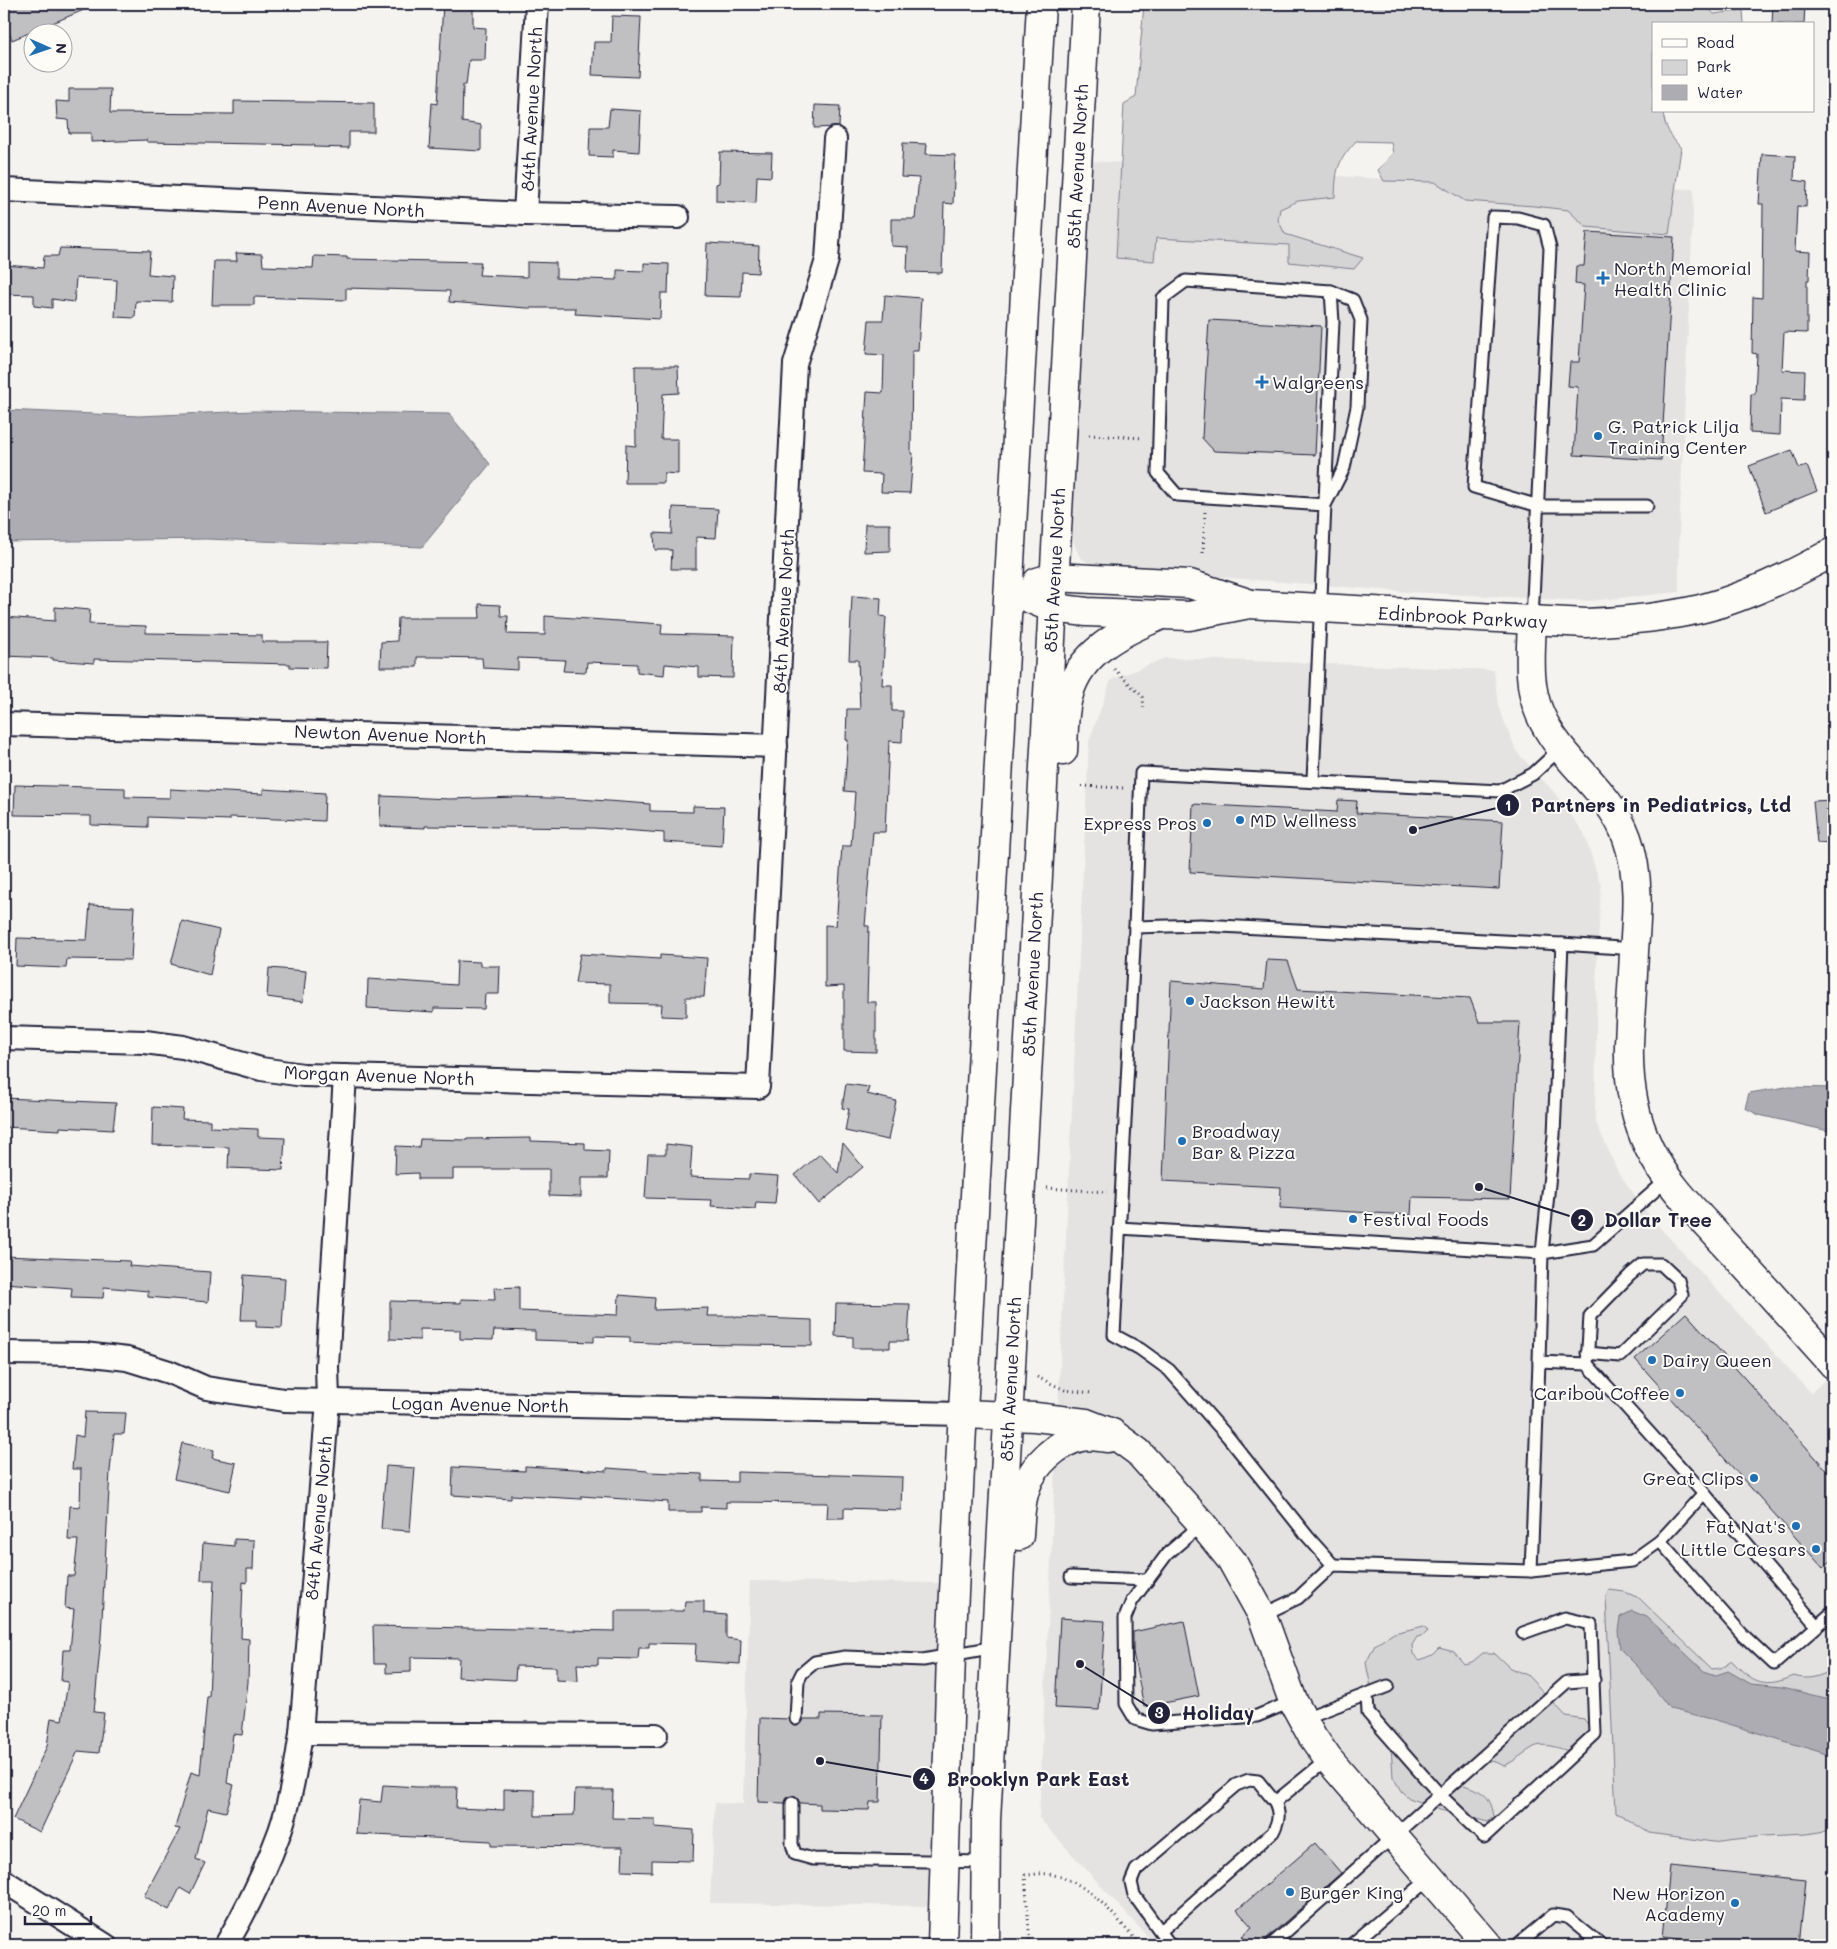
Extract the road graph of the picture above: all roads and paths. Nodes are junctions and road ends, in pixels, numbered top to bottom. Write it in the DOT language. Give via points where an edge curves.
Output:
graph roads {
  1 [pos="538,4"];
  2 [pos="1041,4"];
  3 [pos="1086,4"];
  4 [pos="835,140"];
  5 [pos="4,190"];
  6 [pos="525,214"];
  7 [pos="678,217"];
  8 [pos="1331,292"];
  9 [pos="1089,435"];
  10 [pos="1158,439"];
  11 [pos="1206,496"];
  12 [pos="1325,505"];
  13 [pos="1539,506"];
  14 [pos="1647,506"];
  15 [pos="1833,552"];
  16 [pos="1203,553"];
  17 [pos="1054,577"];
  18 [pos="1009,590"];
  19 [pos="1249,604"];
  20 [pos="1052,608"];
  21 [pos="1321,608"];
  22 [pos="1160,615"];
  23 [pos="1532,621"];
  24 [pos="1114,669"];
  25 [pos="1144,711"];
  26 [pos="4,724"];
  27 [pos="776,746"];
  28 [pos="1561,748"];
  29 [pos="1313,780"];
  30 [pos="1082,786"];
  31 [pos="1141,788"];
  32 [pos="1135,927"];
  33 [pos="1562,944"];
  34 [pos="1634,948"];
  35 [pos="4,1038"];
  36 [pos="1028,1054"];
  37 [pos="345,1076"];
  38 [pos="758,1087"];
  39 [pos="1668,1179"];
  40 [pos="1047,1188"];
  41 [pos="1121,1192"];
  42 [pos="1119,1228"];
  43 [pos="1542,1253"];
  44 [pos="4,1353"];
  45 [pos="1587,1358"];
  46 [pos="1539,1362"];
  47 [pos="1833,1364"];
  48 [pos="1037,1377"];
  49 [pos="1092,1393"];
  50 [pos="328,1401"];
  51 [pos="963,1414"];
  52 [pos="1008,1416"];
  53 [pos="1126,1442"];
  54 [pos="1704,1493"];
  55 [pos="1202,1524"];
  56 [pos="1660,1541"];
  57 [pos="1333,1566"];
  58 [pos="1531,1571"];
  59 [pos="1071,1577"];
  60 [pos="1148,1580"];
  61 [pos="1833,1612"];
  62 [pos="1262,1615"];
  63 [pos="1817,1626"];
  64 [pos="1524,1633"];
  65 [pos="996,1647"];
  66 [pos="951,1654"];
  67 [pos="1594,1680"];
  68 [pos="1388,1686"];
  69 [pos="1367,1694"];
  70 [pos="992,1705"];
  71 [pos="1297,1710"];
  72 [pos="796,1719"];
  73 [pos="301,1733"];
  74 [pos="656,1735"];
  75 [pos="1328,1759"];
  76 [pos="1440,1795"];
  77 [pos="1275,1802"];
  78 [pos="792,1803"];
  79 [pos="1394,1837"];
  80 [pos="944,1862"];
  81 [pos="985,1862"];
  82 [pos="1430,1878"];
  83 [pos="4,1881"];
  84 [pos="1160,1931"];
  85 [pos="105,1945"];
  86 [pos="226,1945"];
  87 [pos="942,1945"];
  88 [pos="985,1945"];
  89 [pos="1030,1945"];
  90 [pos="1140,1945"];
  91 [pos="1170,1945"];
  92 [pos="1271,1945"];
  93 [pos="1351,1945"];
  94 [pos="1488,1945"];
  95 [pos="1517,1945"];
  96 [pos="1601,1945"];
  1 -- 6 [label="street, 84th Avenue North"];
  2 -- 18 [label="main road"];
  3 -- 17 [label="main road, 85th Avenue North"];
  4 -- 27 [label="street, 84th Avenue North" via="827,260 795,364"];
  5 -- 6 [label="street, Penn Avenue North"];
  6 -- 7 [label="street, Penn Avenue North"];
  8 -- 10 [label="lane" via="1186,282 1164,298"];
  8 -- 12 [label="lane" via="1333,322"];
  8 -- 12 [label="lane" via="1353,300 1361,320 1357,407 1344,468"];
  9 -- 10 [label="path"];
  10 -- 11 [label="lane" via="1158,473 1177,495"];
  11 -- 12 [label="lane"];
  11 -- 16 [label="path"];
  12 -- 21 [label="lane"];
  13 -- 13 [label="lane" via="1550,248 1544,225 1518,218 1493,217 1474,487"];
  13 -- 14 [label="lane"];
  13 -- 23 [label="lane"];
  15 -- 23 [label="main road, Edinbrook Parkway" via="1797,572 1702,609 1630,620 1586,623"];
  17 -- 18 [label="main road, Edinbrook Parkway"];
  17 -- 19 [label="main road, Edinbrook Parkway" via="1190,584"];
  17 -- 20 [label="main road, 85th Avenue North"];
  18 -- 20 [label="main road, Edinbrook Parkway"];
  18 -- 51 [label="main road"];
  19 -- 21 [label="main road, Edinbrook Parkway"];
  19 -- 22 [label="main road, Edinbrook Parkway" via="1189,616"];
  20 -- 22 [label="main road, Edinbrook Parkway"];
  20 -- 36 [label="main road, 85th Avenue North"];
  21 -- 23 [label="main road, Edinbrook Parkway"];
  21 -- 29 [label="lane"];
  22 -- 36 [label="main road" via="1125,630 1096,651 1077,675 1069,694 1065,715 1050,975"];
  23 -- 28 [label="main road" via="1530,662 1534,698 1543,720"];
  24 -- 25 [label="path" via="1142,697"];
  26 -- 27 [label="street, Newton Avenue North"];
  27 -- 38 [label="street, 84th Avenue North"];
  28 -- 29 [label="lane" via="1533,774 1500,791"];
  28 -- 34 [label="main road" via="1606,798 1627,837 1636,892"];
  29 -- 31 [label="lane" via="1141,773"];
  30 -- 31 [label="path"];
  31 -- 32 [label="lane"];
  32 -- 33 [label="lane" via="1201,925"];
  32 -- 41 [label="lane"];
  33 -- 34 [label="lane"];
  33 -- 43 [label="lane" via="1554,1135"];
  34 -- 39 [label="main road" via="1629,1045 1633,1102 1649,1149"];
  35 -- 37 [label="street, Morgan Avenue North" via="145,1042 183,1047 261,1069 302,1075"];
  36 -- 52 [label="main road, 85th Avenue North"];
  37 -- 38 [label="street, Morgan Avenue North"];
  37 -- 50 [label="street, 84th Avenue North" via="327,1366"];
  39 -- 43 [label="lane" via="1593,1245"];
  39 -- 47 [label="main road"];
  40 -- 41 [label="path"];
  41 -- 42 [label="lane"];
  42 -- 43 [label="lane"];
  42 -- 57 [label="lane" via="1114,1334 1169,1370"];
  43 -- 46 [label="lane"];
  44 -- 50 [label="street, Logan Avenue North" via="84,1354 127,1359 206,1388 284,1400"];
  45 -- 45 [label="lane" via="1590,1316 1630,1275 1643,1264 1661,1264 1678,1280 1682,1295 1620,1356"];
  45 -- 46 [label="lane"];
  45 -- 54 [label="lane"];
  46 -- 58 [label="lane"];
  48 -- 49 [label="path" via="1065,1390"];
  50 -- 51 [label="street, Logan Avenue North"];
  50 -- 73 [label="street, 84th Avenue North"];
  51 -- 52 [label="main road"];
  51 -- 66 [label="main road"];
  52 -- 53 [label="main road" via="1086,1423"];
  52 -- 65 [label="main road, 85th Avenue North"];
  53 -- 55 [label="main road" via="1148,1462"];
  53 -- 70 [label="main road" via="1080,1437 1049,1454 1026,1486 1020,1512 1014,1652"];
  54 -- 56 [label="lane"];
  54 -- 63 [label="lane"];
  55 -- 60 [label="lane" via="1168,1554"];
  55 -- 62 [label="main road" via="1232,1561"];
  56 -- 58 [label="lane" via="1632,1561"];
  56 -- 63 [label="lane" via="1742,1634 1774,1664"];
  57 -- 58 [label="lane"];
  57 -- 62 [label="lane" via="1298,1598"];
  59 -- 60 [label="lane"];
  60 -- 71 [label="lane" via="1132,1601 1125,1618 1126,1704 1135,1719 1152,1724"];
  61 -- 63 [label="lane"];
  62 -- 71 [label="main road"];
  64 -- 67 [label="lane" via="1565,1618 1591,1624"];
  65 -- 66 [label="lane"];
  65 -- 70 [label="main road, 85th Avenue North"];
  66 -- 72 [label="lane" via="924,1660 845,1657 815,1662 798,1681"];
  66 -- 80 [label="main road"];
  67 -- 76 [label="lane" via="1567,1682"];
  67 -- 76 [label="lane" via="1595,1734 1484,1837"];
  68 -- 69 [label="lane"];
  69 -- 71 [label="lane"];
  69 -- 76 [label="lane" via="1368,1713"];
  70 -- 81 [label="main road, 85th Avenue North"];
  71 -- 75 [label="main road"];
  73 -- 74 [label="street"];
  73 -- 86 [label="street, 84th Avenue North" via="281,1830 259,1883"];
  75 -- 77 [label="lane"];
  75 -- 79 [label="main road"];
  76 -- 79 [label="lane"];
  77 -- 84 [label="lane" via="1279,1812 1273,1832"];
  77 -- 84 [label="lane" via="1258,1781 1249,1780 1236,1785 1136,1870 1131,1882 1134,1895"];
  78 -- 80 [label="lane" via="795,1854 813,1860"];
  79 -- 82 [label="main road"];
  79 -- 92 [label="lane"];
  80 -- 81 [label="lane"];
  80 -- 87 [label="main road"];
  81 -- 88 [label="main road, 85th Avenue North"];
  82 -- 93 [label="lane"];
  82 -- 94 [label="main road"];
  83 -- 85 [label="street"];
  84 -- 91 [label="lane"];
  89 -- 90 [label="path" via="1024,1875 1046,1873 1086,1888"];
  95 -- 96 [label="lane" via="1553,1915 1566,1917"];
}
